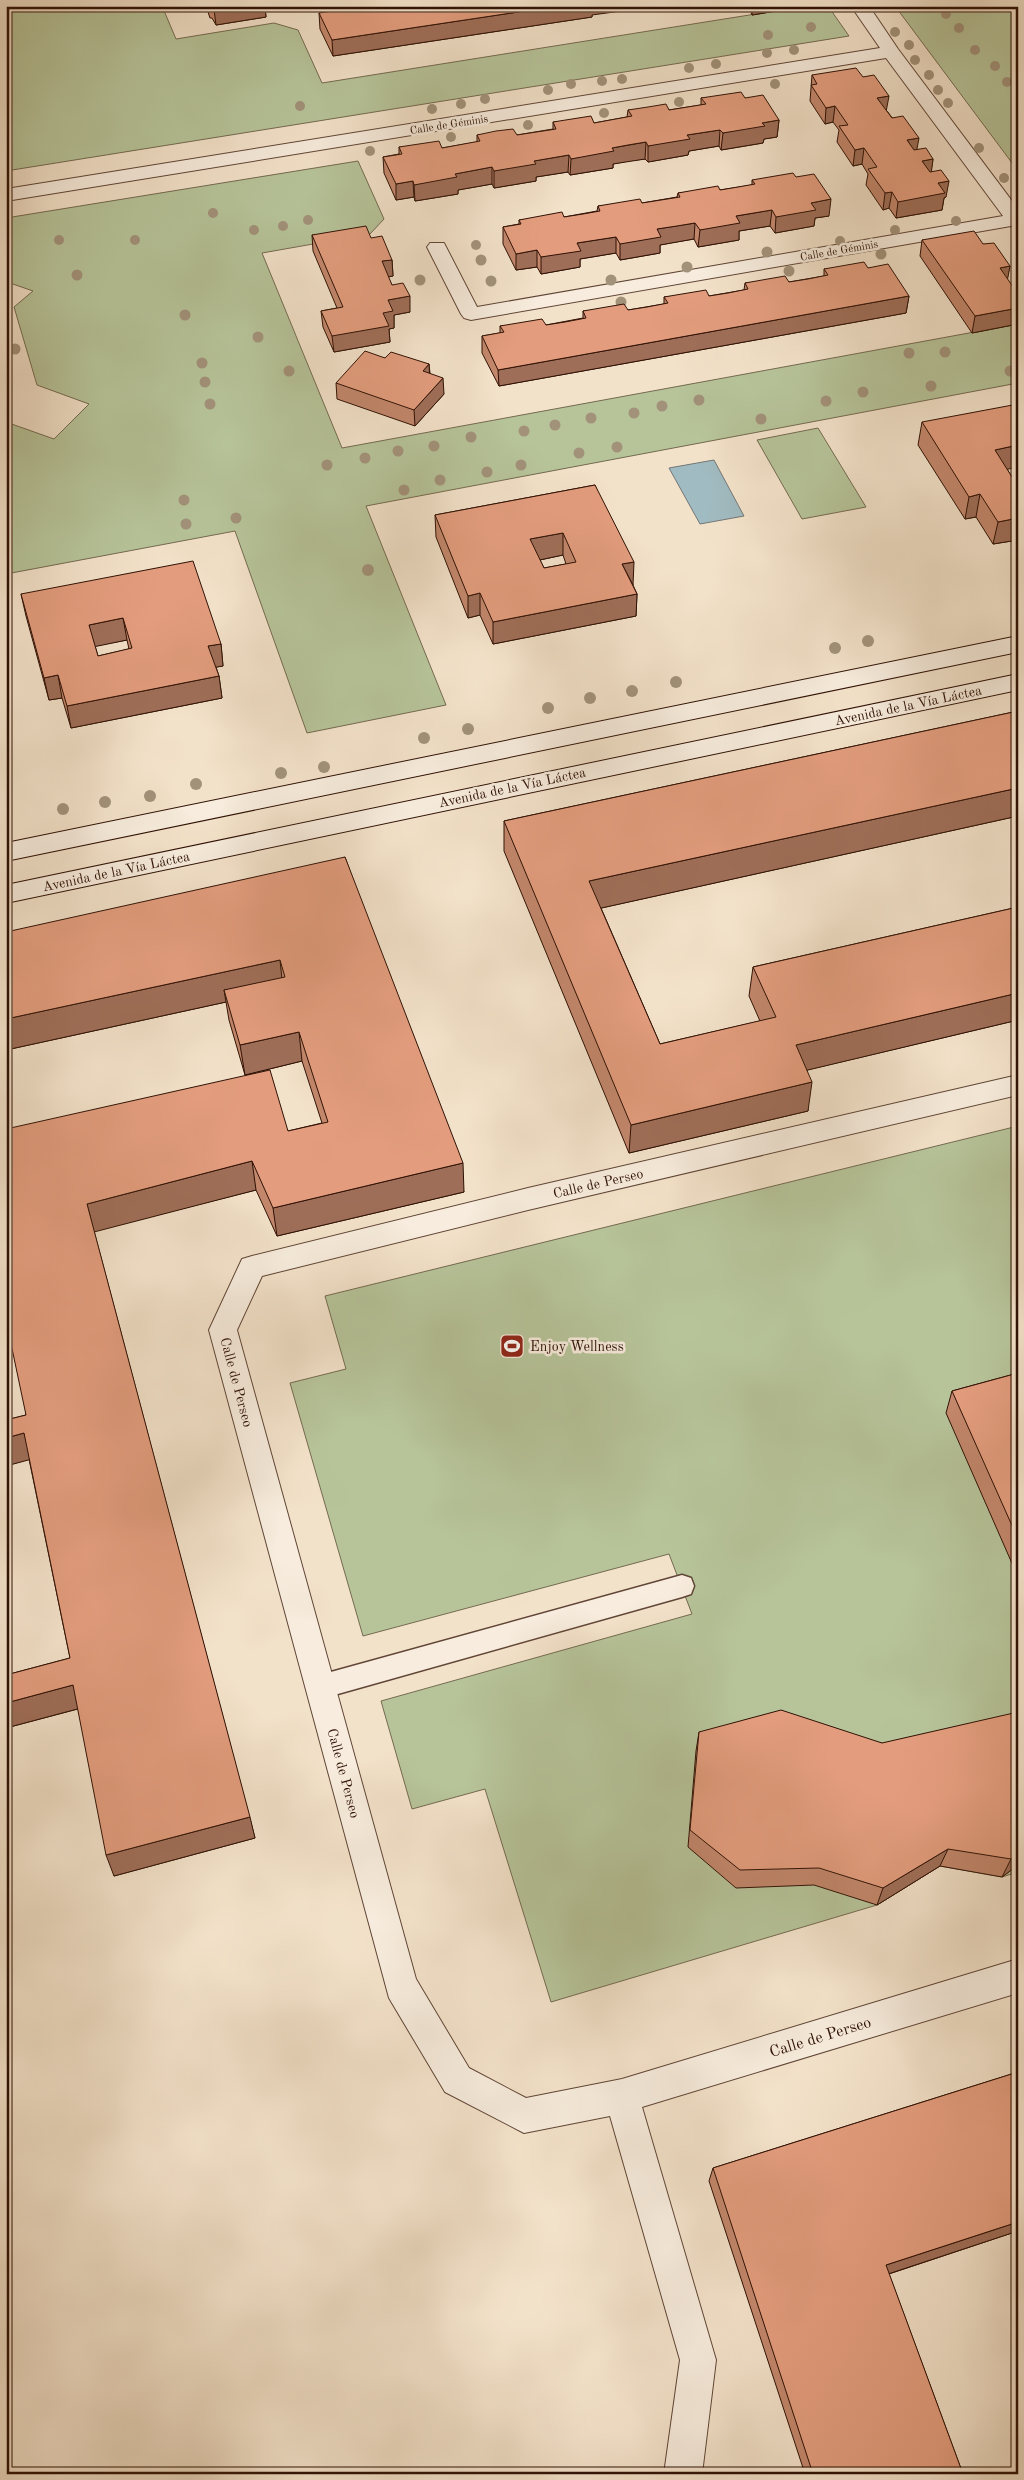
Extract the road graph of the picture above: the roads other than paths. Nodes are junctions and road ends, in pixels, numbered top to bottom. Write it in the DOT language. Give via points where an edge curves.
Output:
graph roads {
  1 [pos="860,6"];
  2 [pos="891,52"];
  3 [pos="6,195"];
  4 [pos="1017,221"];
  5 [pos="437,247"];
  6 [pos="1018,644"];
  7 [pos="1018,682"];
  8 [pos="6,852"];
  9 [pos="6,894"];
  10 [pos="1018,1085"];
  11 [pos="682,1586"];
  12 [pos="320,1687"];
  13 [pos="1018,1976"];
  14 [pos="622,2096"];
  15 [pos="684,2474"];
  1 -- 2 [label="street, Calle de Géminis"];
  2 -- 3 [label="street, Calle de Géminis"];
  2 -- 4 [label="street, Calle de Géminis"];
  4 -- 5 [label="street, Calle de Géminis" via="471,314"];
  6 -- 8 [label="street"];
  7 -- 9 [label="street, Avenida de la Vía Láctea"];
  10 -- 12 [label="street, Calle de Perseo" via="252,1267 223,1330"];
  11 -- 12 [label="lane"];
  12 -- 14 [label="street, Calle de Perseo" via="401,1986 457,2080 524,2116"];
  13 -- 14 [label="street, Calle de Perseo"];
  14 -- 15 [label="street" via="698,2360"];
}
